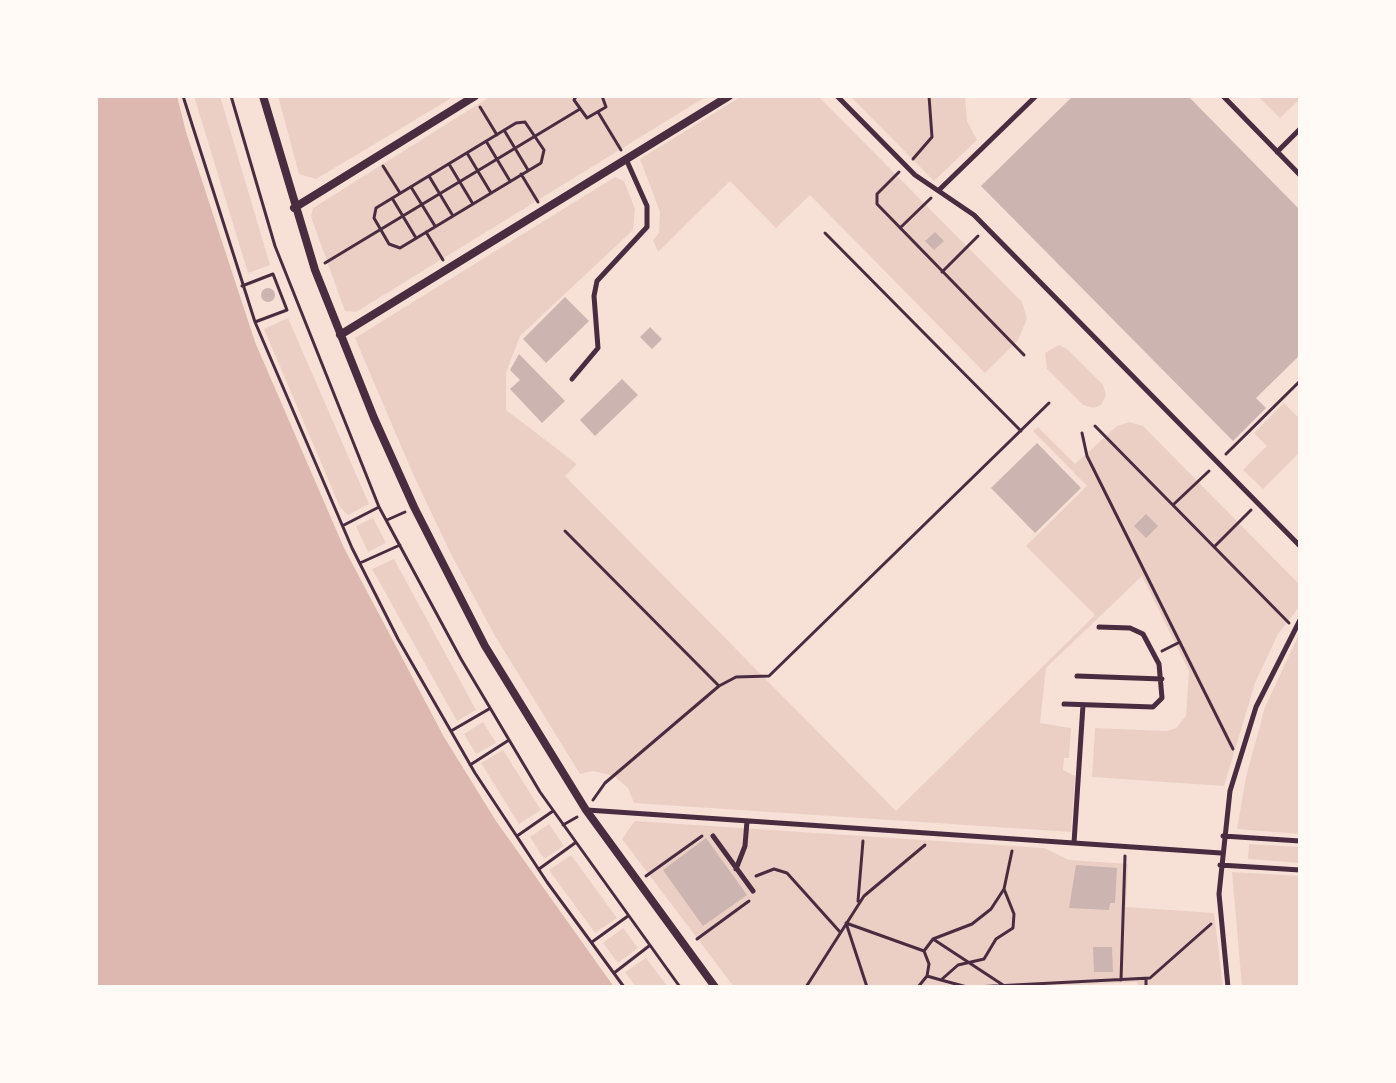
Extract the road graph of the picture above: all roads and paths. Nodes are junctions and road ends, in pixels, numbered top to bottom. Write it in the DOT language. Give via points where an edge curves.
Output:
graph roads {
  1 [pos="183,96"];
  2 [pos="263,96"];
  3 [pos="475,96"];
  4 [pos="576,96"];
  5 [pos="602,96"];
  6 [pos="729,96"];
  7 [pos="837,96"];
  8 [pos="929,96"];
  9 [pos="1036,96"];
  10 [pos="1223,96"];
  11 [pos="580,109"];
  12 [pos="598,112"];
  13 [pos="1300,129"];
  14 [pos="504,130"];
  15 [pos="497,135"];
  16 [pos="535,136"];
  17 [pos="486,141"];
  18 [pos="515,148"];
  19 [pos="1277,152"];
  20 [pos="467,153"];
  21 [pos="377,157"];
  22 [pos="497,159"];
  23 [pos="626,159"];
  24 [pos="449,164"];
  25 [pos="906,166"];
  26 [pos="528,170"];
  27 [pos="478,171"];
  28 [pos="521,174"];
  29 [pos="1300,175"];
  30 [pos="429,176"];
  31 [pos="510,181"];
  32 [pos="459,182"];
  33 [pos="411,187"];
  34 [pos="939,190"];
  35 [pos="400,193"];
  36 [pos="491,193"];
  37 [pos="439,194"];
  38 [pos="392,198"];
  39 [pos="422,204"];
  40 [pos="473,204"];
  41 [pos="294,208"];
  42 [pos="543,210"];
  43 [pos="403,216"];
  44 [pos="453,216"];
  45 [pos="435,226"];
  46 [pos="900,228"];
  47 [pos="987,228"];
  48 [pos="380,230"];
  49 [pos="426,232"];
  50 [pos="825,233"];
  51 [pos="416,238"];
  52 [pos="321,266"];
  53 [pos="448,269"];
  54 [pos="942,272"];
  55 [pos="242,286"];
  56 [pos="255,322"];
  57 [pos="340,335"];
  58 [pos="1024,355"];
  59 [pos="572,379"];
  60 [pos="1300,381"];
  61 [pos="1049,403"];
  62 [pos="1095,426"];
  63 [pos="1021,431"];
  64 [pos="1082,433"];
  65 [pos="1217,462"];
  66 [pos="1258,503"];
  67 [pos="1173,505"];
  68 [pos="379,507"];
  69 [pos="414,507"];
  70 [pos="387,520"];
  71 [pos="342,526"];
  72 [pos="565,531"];
  73 [pos="401,544"];
  74 [pos="1300,546"];
  75 [pos="1214,547"];
  76 [pos="360,563"];
  77 [pos="1300,620"];
  78 [pos="1099,627"];
  79 [pos="1294,628"];
  80 [pos="1180,642"];
  81 [pos="1155,655"];
  82 [pos="1077,676"];
  83 [pos="1162,679"];
  84 [pos="719,686"];
  85 [pos="1064,704"];
  86 [pos="1083,705"];
  87 [pos="490,709"];
  88 [pos="451,731"];
  89 [pos="509,740"];
  90 [pos="1238,759"];
  91 [pos="470,765"];
  92 [pos="586,810"];
  93 [pos="553,811"];
  94 [pos="747,821"];
  95 [pos="939,834"];
  96 [pos="516,836"];
  97 [pos="713,836"];
  98 [pos="1223,836"];
  99 [pos="1015,839"];
  100 [pos="863,841"];
  101 [pos="1300,841"];
  102 [pos="575,843"];
  103 [pos="1074,843"];
  104 [pos="1125,847"];
  105 [pos="1221,853"];
  106 [pos="1220,865"];
  107 [pos="539,869"];
  108 [pos="736,869"];
  109 [pos="1300,870"];
  110 [pos="765,873"];
  111 [pos="637,882"];
  112 [pos="1004,889"];
  113 [pos="753,891"];
  114 [pos="858,904"];
  115 [pos="1220,915"];
  116 [pos="628,916"];
  117 [pos="846,923"];
  118 [pos="840,933"];
  119 [pos="933,939"];
  120 [pos="592,943"];
  121 [pos="649,946"];
  122 [pos="685,947"];
  123 [pos="924,951"];
  124 [pos="971,964"];
  125 [pos="614,973"];
  126 [pos="927,976"];
  127 [pos="1146,979"];
  128 [pos="941,980"];
  129 [pos="1121,980"];
  130 [pos="1004,986"];
  131 [pos="624,987"];
  132 [pos="715,987"];
  133 [pos="806,987"];
  134 [pos="867,987"];
  135 [pos="918,987"];
  136 [pos="967,987"];
  137 [pos="975,987"];
  138 [pos="1146,987"];
  139 [pos="1228,987"];
  1 -- 55 [label="path"];
  2 -- 41 [label="street"];
  3 -- 15 [label="path"];
  3 -- 21 [label="street"];
  4 -- 11 [label="path"];
  5 -- 12 [label="path" via="606,107"];
  6 -- 23 [label="street"];
  7 -- 25 [label="lane"];
  8 -- 25 [label="path" via="932,137"];
  9 -- 34 [label="lane"];
  10 -- 19 [label="lane"];
  11 -- 12 [label="path" via="587,118"];
  11 -- 16 [label="path"];
  12 -- 23 [label="path"];
  13 -- 19 [label="lane"];
  14 -- 15 [label="path"];
  14 -- 16 [label="path" via="523,122"];
  14 -- 18 [label="path"];
  15 -- 17 [label="path"];
  16 -- 18 [label="path"];
  16 -- 26 [label="path" via="545,157"];
  17 -- 20 [label="path"];
  17 -- 22 [label="path"];
  18 -- 22 [label="path"];
  18 -- 26 [label="path"];
  19 -- 29 [label="lane"];
  20 -- 24 [label="path"];
  20 -- 27 [label="path"];
  21 -- 35 [label="path"];
  21 -- 41 [label="street"];
  22 -- 27 [label="path"];
  22 -- 31 [label="path"];
  23 -- 42 [label="street"];
  23 -- 59 [label="lane" via="647,206 647,227 597,281 598,348"];
  24 -- 30 [label="path"];
  24 -- 32 [label="path"];
  25 -- 34 [label="lane"];
  25 -- 46 [label="path" via="876,199"];
  26 -- 28 [label="path"];
  27 -- 32 [label="path"];
  27 -- 36 [label="path"];
  28 -- 31 [label="path"];
  28 -- 42 [label="path"];
  30 -- 33 [label="path"];
  30 -- 37 [label="path"];
  31 -- 36 [label="path"];
  32 -- 37 [label="path"];
  32 -- 40 [label="path"];
  33 -- 35 [label="path"];
  33 -- 39 [label="path"];
  34 -- 46 [label="path"];
  34 -- 47 [label="lane"];
  35 -- 38 [label="path"];
  36 -- 40 [label="path"];
  37 -- 39 [label="path"];
  37 -- 44 [label="path"];
  38 -- 43 [label="path"];
  38 -- 48 [label="path" via="374,210"];
  39 -- 43 [label="path"];
  39 -- 45 [label="path"];
  40 -- 44 [label="path"];
  41 -- 57 [label="street"];
  42 -- 53 [label="street"];
  43 -- 48 [label="path"];
  43 -- 51 [label="path"];
  44 -- 45 [label="path"];
  45 -- 49 [label="path"];
  46 -- 54 [label="path"];
  47 -- 54 [label="path"];
  47 -- 65 [label="lane"];
  48 -- 51 [label="path" via="397,248"];
  48 -- 52 [label="path"];
  49 -- 51 [label="path"];
  49 -- 53 [label="path"];
  50 -- 63 [label="path"];
  53 -- 57 [label="street"];
  54 -- 58 [label="path"];
  55 -- 56 [label="path"];
  55 -- 56 [label="path" via="273,274 287,310"];
  56 -- 71 [label="path"];
  57 -- 69 [label="street"];
  60 -- 65 [label="path"];
  61 -- 63 [label="path"];
  62 -- 67 [label="path"];
  63 -- 84 [label="path" via="773,675 736,677"];
  64 -- 80 [label="path" via="1087,456"];
  65 -- 66 [label="lane"];
  65 -- 67 [label="path"];
  66 -- 74 [label="lane"];
  66 -- 75 [label="path"];
  67 -- 75 [label="path"];
  68 -- 71 [label="path"];
  69 -- 70 [label="path"];
  69 -- 92 [label="street" via="485,646"];
  71 -- 76 [label="path"];
  72 -- 84 [label="path"];
  73 -- 76 [label="path"];
  75 -- 79 [label="path"];
  76 -- 88 [label="path"];
  77 -- 79 [label="lane"];
  78 -- 81 [label="lane" via="1139,631"];
  79 -- 90 [label="lane"];
  80 -- 81 [label="path"];
  80 -- 90 [label="path"];
  81 -- 83 [label="lane"];
  82 -- 83 [label="lane"];
  83 -- 86 [label="lane" via="1162,698 1153,707"];
  84 -- 92 [label="path" via="605,783"];
  85 -- 86 [label="lane"];
  86 -- 103 [label="lane"];
  87 -- 88 [label="path"];
  88 -- 91 [label="path"];
  89 -- 91 [label="path"];
  90 -- 98 [label="lane"];
  91 -- 96 [label="path"];
  92 -- 94 [label="lane"];
  92 -- 111 [label="street"];
  93 -- 96 [label="path"];
  94 -- 95 [label="lane"];
  94 -- 108 [label="lane"];
  95 -- 99 [label="lane"];
  95 -- 114 [label="path" via="875,884"];
  96 -- 107 [label="path"];
  97 -- 108 [label="lane"];
  97 -- 111 [label="path" via="703,835"];
  98 -- 101 [label="lane"];
  98 -- 105 [label="lane"];
  99 -- 103 [label="lane"];
  99 -- 112 [label="path"];
  100 -- 114 [label="path"];
  102 -- 107 [label="path"];
  103 -- 104 [label="lane"];
  104 -- 105 [label="lane"];
  104 -- 129 [label="path"];
  105 -- 106 [label="lane"];
  106 -- 109 [label="lane"];
  106 -- 115 [label="lane"];
  107 -- 120 [label="path"];
  108 -- 113 [label="lane"];
  110 -- 118 [label="path" via="787,873"];
  111 -- 122 [label="street"];
  112 -- 119 [label="path" via="980,918"];
  112 -- 124 [label="path" via="1015,924 984,959"];
  113 -- 122 [label="path" via="750,900"];
  114 -- 117 [label="path"];
  115 -- 127 [label="path" via="1160,973"];
  115 -- 139 [label="lane"];
  116 -- 120 [label="path"];
  117 -- 118 [label="path"];
  117 -- 123 [label="path"];
  117 -- 134 [label="path"];
  118 -- 133 [label="path"];
  119 -- 123 [label="path"];
  119 -- 124 [label="path"];
  120 -- 125 [label="path"];
  121 -- 125 [label="path"];
  122 -- 132 [label="street"];
  123 -- 126 [label="path"];
  124 -- 128 [label="path" via="958,965"];
  124 -- 130 [label="path"];
  125 -- 131 [label="path"];
  126 -- 128 [label="path"];
  126 -- 135 [label="path"];
  127 -- 129 [label="path"];
  127 -- 138 [label="path"];
  128 -- 136 [label="path"];
  129 -- 130 [label="path"];
  130 -- 137 [label="path"];
}
